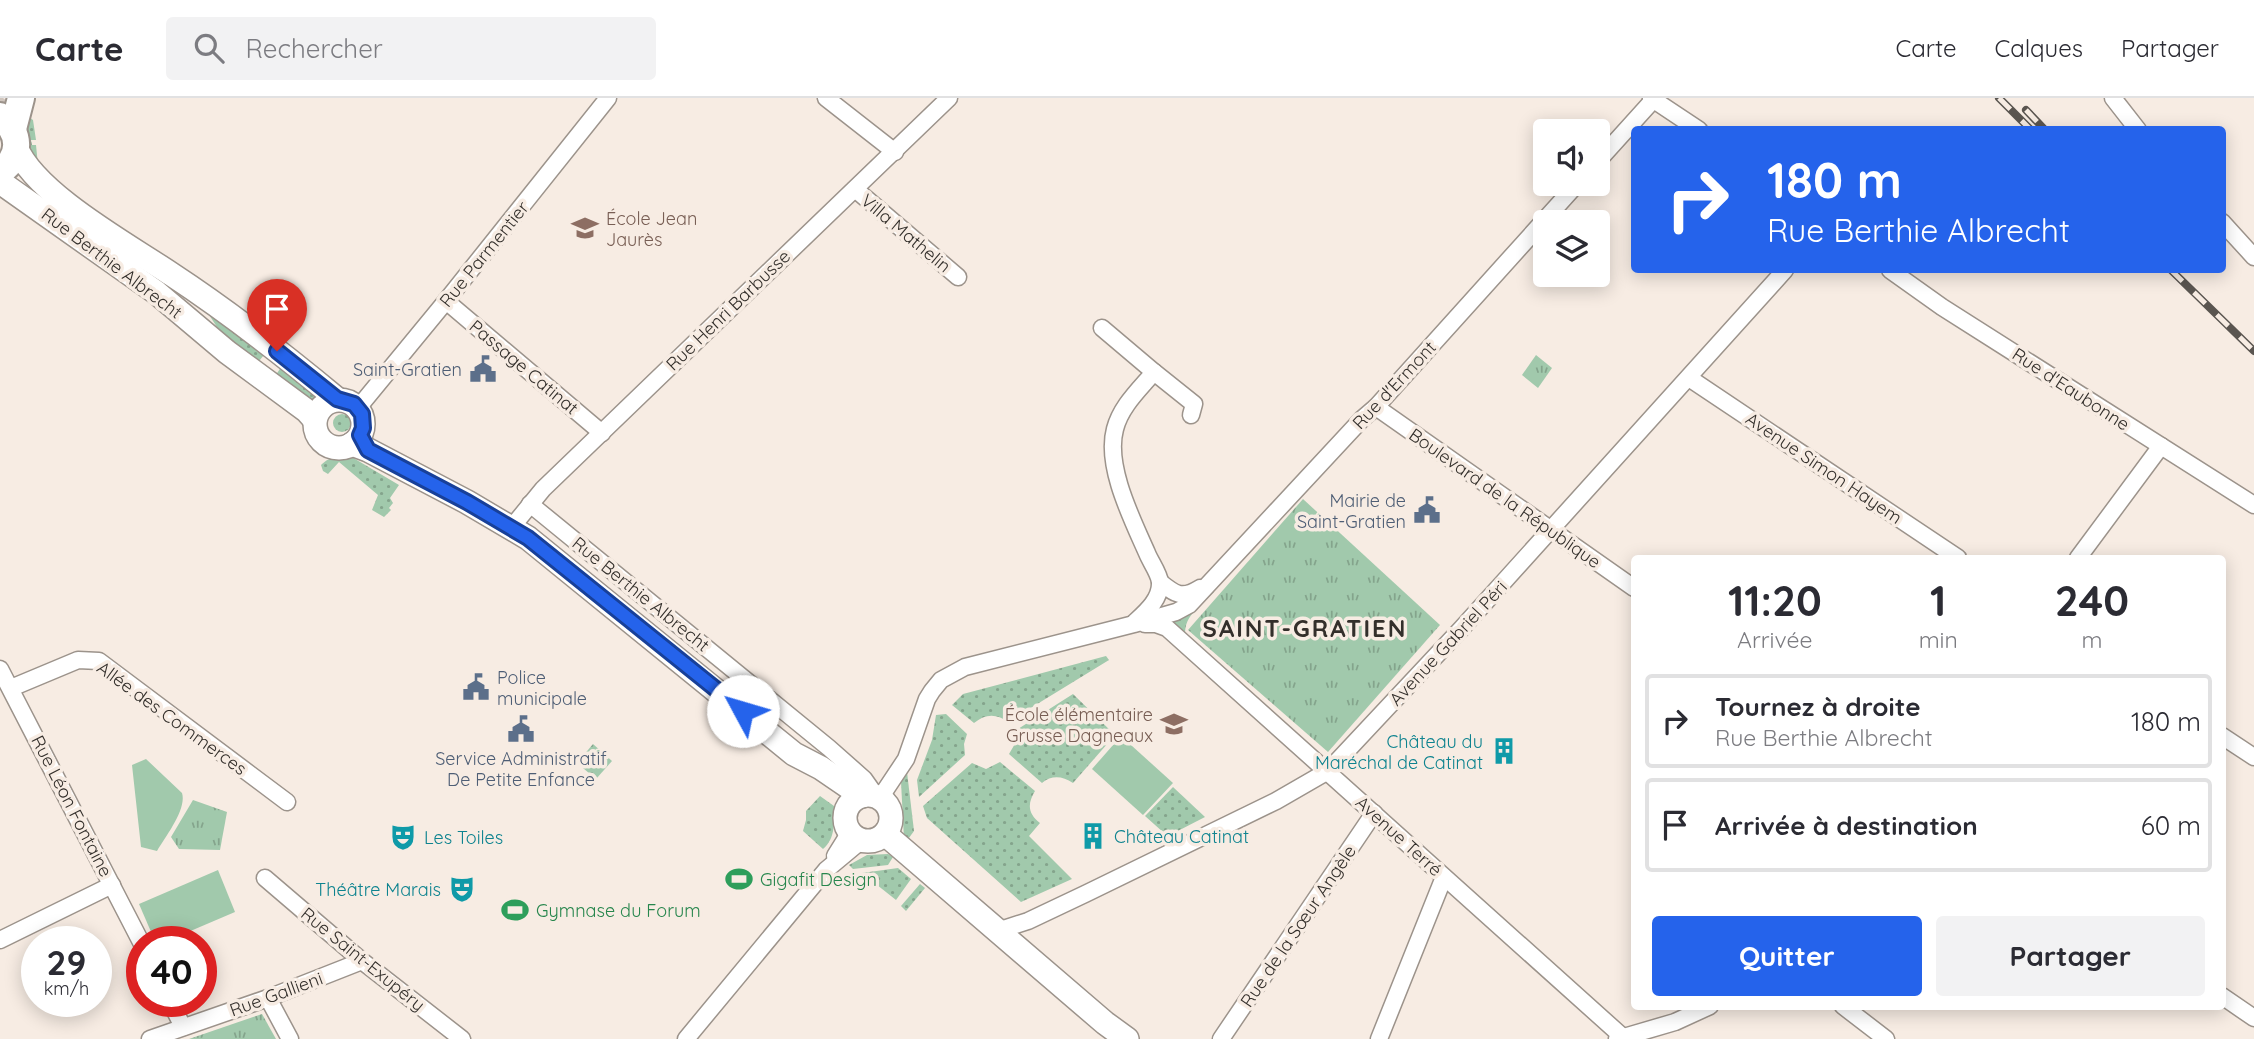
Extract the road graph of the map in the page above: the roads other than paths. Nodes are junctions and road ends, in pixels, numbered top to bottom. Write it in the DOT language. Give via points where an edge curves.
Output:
graph roads {
  1 [pos="21,98"];
  2 [pos="608,98"];
  3 [pos="826,98"];
  4 [pos="949,98"];
  5 [pos="1653,98"];
  6 [pos="2113,98"];
  7 [pos="1693,126"];
  8 [pos="2135,126"];
  9 [pos="10,131"];
  10 [pos="1610,147"];
  11 [pos="895,152"];
  12 [pos="0,172"];
  13 [pos="0,182"];
  14 [pos="855,189"];
  15 [pos="1566,196"];
  16 [pos="2226,226"];
  17 [pos="2254,257"];
  18 [pos="1782,273"];
  19 [pos="1894,273"];
  20 [pos="958,277"];
  21 [pos="191,288"];
  22 [pos="446,301"];
  23 [pos="1102,328"];
  24 [pos="221,348"];
  25 [pos="1154,372"];
  26 [pos="1689,378"];
  27 [pos="347,403"];
  28 [pos="1376,407"];
  29 [pos="1191,415"];
  30 [pos="315,420"];
  31 [pos="602,433"];
  32 [pos="360,443"];
  33 [pos="2161,446"];
  34 [pos="530,504"];
  35 [pos="2254,505"];
  36 [pos="512,527"];
  37 [pos="1551,530"];
  38 [pos="1954,555"];
  39 [pos="2080,555"];
  40 [pos="1160,582"];
  41 [pos="1208,583"];
  42 [pos="1631,587"];
  43 [pos="1133,624"];
  44 [pos="0,669"];
  45 [pos="11,688"];
  46 [pos="2226,739"];
  47 [pos="2254,757"];
  48 [pos="1328,771"];
  49 [pos="866,800"];
  50 [pos="287,802"];
  51 [pos="1374,813"];
  52 [pos="885,834"];
  53 [pos="856,836"];
  54 [pos="1444,877"];
  55 [pos="265,878"];
  56 [pos="112,885"];
  57 [pos="133,926"];
  58 [pos="997,931"];
  59 [pos="0,940"];
  60 [pos="362,961"];
  61 [pos="268,998"];
  62 [pos="2226,999"];
  63 [pos="1701,1010"];
  64 [pos="1848,1010"];
  65 [pos="178,1017"];
  66 [pos="2254,1018"];
  67 [pos="183,1027"];
  68 [pos="1621,1038"];
  69 [pos="149,1039"];
  70 [pos="290,1039"];
  71 [pos="462,1039"];
  72 [pos="686,1039"];
  73 [pos="1127,1039"];
  74 [pos="1221,1039"];
  75 [pos="1379,1039"];
  76 [pos="1886,1039"];
  1 -- 9 [label="main road"];
  2 -- 22 [label="street, Rue Parmentier"];
  3 -- 11 [label="street"];
  4 -- 11 [label="street, Rue Henri Barbusse"];
  5 -- 7 [label="street"];
  5 -- 10 [label="street"];
  6 -- 8 [label="street"];
  9 -- 12 [label="main road" via="11,162"];
  9 -- 21 [label="street, Rue Berthie Albrecht" via="26,166 45,186"];
  11 -- 14 [label="street, Rue Henri Barbusse"];
  13 -- 24 [label="street, Rue Berthie Albrecht" via="157,293"];
  14 -- 20 [label="street, Villa Mathelin"];
  14 -- 31 [label="street, Rue Henri Barbusse"];
  15 -- 28 [label="street, Rue d'Ermont"];
  16 -- 17 [label="street"];
  18 -- 26 [label="street, Avenue Gabriel Péri"];
  19 -- 33 [label="street, Rue d'Eaubonne"];
  21 -- 24 [label="street, Rue Berthie Albrecht"];
  21 -- 27 [label="street, Rue Berthie Albrecht"];
  22 -- 27 [label="street, Rue Parmentier"];
  22 -- 31 [label="street, Passage Catinat"];
  23 -- 25 [label="street"];
  24 -- 30 [label="street, Rue Berthie Albrecht"];
  25 -- 29 [label="street" via="1194,404"];
  25 -- 40 [label="street" via="1125,406 1113,448 1125,503"];
  26 -- 37 [label="street, Avenue Gabriel Péri"];
  26 -- 38 [label="street, Avenue Simon Hayem"];
  27 -- 30 [label="street" via="322,405"];
  27 -- 32 [label="street" via="363,421"];
  28 -- 37 [label="street, Boulevard de la République"];
  28 -- 41 [label="street, Rue d'Ermont"];
  30 -- 32 [label="street, Rue Berthie Albrecht" via="324,443 338,448"];
  31 -- 34 [label="street, Rue Henri Barbusse"];
  32 -- 36 [label="street, Rue Berthie Albrecht"];
  33 -- 35 [label="street, Rue d'Eaubonne"];
  33 -- 39 [label="street"];
  34 -- 36 [label="street, Rue Henri Barbusse"];
  34 -- 49 [label="street, Rue Berthie Albrecht" via="829,748 864,779"];
  36 -- 49 [label="street, Rue Berthie Albrecht" via="794,754 809,774"];
  37 -- 42 [label="street, Boulevard de la République"];
  37 -- 48 [label="street, Avenue Gabriel Péri"];
  40 -- 41 [label="street, Rue d'Ermont" via="1179,595"];
  40 -- 43 [label="street" via="1149,610"];
  41 -- 43 [label="street, Rue d'Ermont" via="1185,608"];
  43 -- 48 [label="street, Avenue Terré" via="1167,628"];
  43 -- 49 [label="street, Rue d'Ermont" via="965,667 941,680 928,699 906,758"];
  44 -- 45 [label="street, Rue Léon Fontaine"];
  45 -- 50 [label="street, Allée des Commerces" via="78,660 99,661"];
  45 -- 56 [label="street, Rue Léon Fontaine"];
  46 -- 47 [label="street"];
  48 -- 51 [label="street, Avenue Terré"];
  48 -- 58 [label="street, Avenue Gabriel Péri" via="1085,894"];
  49 -- 52 [label="street" via="889,808"];
  49 -- 53 [label="street" via="846,821"];
  51 -- 54 [label="street, Avenue Terré"];
  51 -- 74 [label="street, Rue de la Sœur Angèle"];
  52 -- 53 [label="street" via="874,841"];
  52 -- 58 [label="street"];
  53 -- 72 [label="street"];
  54 -- 68 [label="street, Avenue Terré"];
  54 -- 75 [label="street"];
  55 -- 60 [label="street, Rue Saint-Exupéry"];
  56 -- 57 [label="street, Rue Léon Fontaine"];
  56 -- 59 [label="street"];
  58 -- 73 [label="street"];
  60 -- 61 [label="street, Rue Gallieni"];
  60 -- 71 [label="street, Rue Saint-Exupéry"];
  61 -- 67 [label="street, Rue Gallieni"];
  61 -- 70 [label="street"];
  62 -- 66 [label="street"];
  63 -- 68 [label="street"];
  64 -- 76 [label="street"];
  65 -- 67 [label="street"];
  67 -- 69 [label="street, Rue Gallieni"];
}
